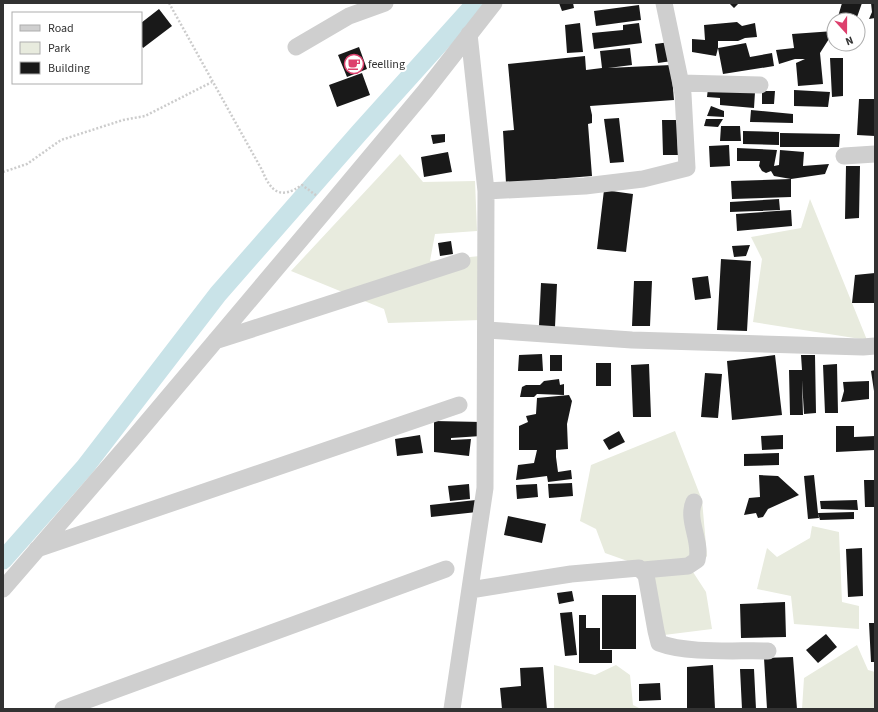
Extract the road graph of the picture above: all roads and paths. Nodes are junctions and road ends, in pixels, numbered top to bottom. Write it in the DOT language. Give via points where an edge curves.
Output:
graph roads {
  1 [pos="169,3"];
  2 [pos="385,3"];
  3 [pos="664,3"];
  4 [pos="484,7"];
  5 [pos="469,34"];
  6 [pos="296,47"];
  7 [pos="212,82"];
  8 [pos="681,83"];
  9 [pos="760,85"];
  10 [pos="875,154"];
  11 [pos="844,156"];
  12 [pos="3,172"];
  13 [pos="486,191"];
  14 [pos="319,197"];
  15 [pos="462,261"];
  16 [pos="487,330"];
  17 [pos="215,341"];
  18 [pos="875,346"];
  19 [pos="459,405"];
  20 [pos="694,502"];
  21 [pos="37,550"];
  22 [pos="446,569"];
  23 [pos="643,570"];
  24 [pos="3,589"];
  25 [pos="470,590"];
  26 [pos="768,651"];
  27 [pos="63,709"];
  28 [pos="452,709"];
  1 -- 7 [label="path"];
  2 -- 6 [label="street" via="349,16"];
  3 -- 8 [label="street"];
  4 -- 5 [label="street"];
  5 -- 13 [label="street"];
  5 -- 17 [label="street"];
  7 -- 12 [label="path" via="145,116 123,120 61,140 27,164"];
  7 -- 14 [label="path" via="269,186 278,192 291,192 302,185"];
  8 -- 9 [label="street"];
  8 -- 13 [label="street" via="687,168 643,179 592,185"];
  10 -- 11 [label="street"];
  13 -- 16 [label="street"];
  15 -- 17 [label="street"];
  16 -- 18 [label="street" via="632,340"];
  16 -- 25 [label="street" via="485,488"];
  17 -- 21 [label="street"];
  19 -- 21 [label="street"];
  20 -- 23 [label="street" via="691,510 699,553 697,560 688,566"];
  21 -- 24 [label="street"];
  22 -- 27 [label="street"];
  23 -- 25 [label="street" via="615,569"];
  23 -- 26 [label="street" via="660,643 669,647"];
  25 -- 28 [label="street"];
}
